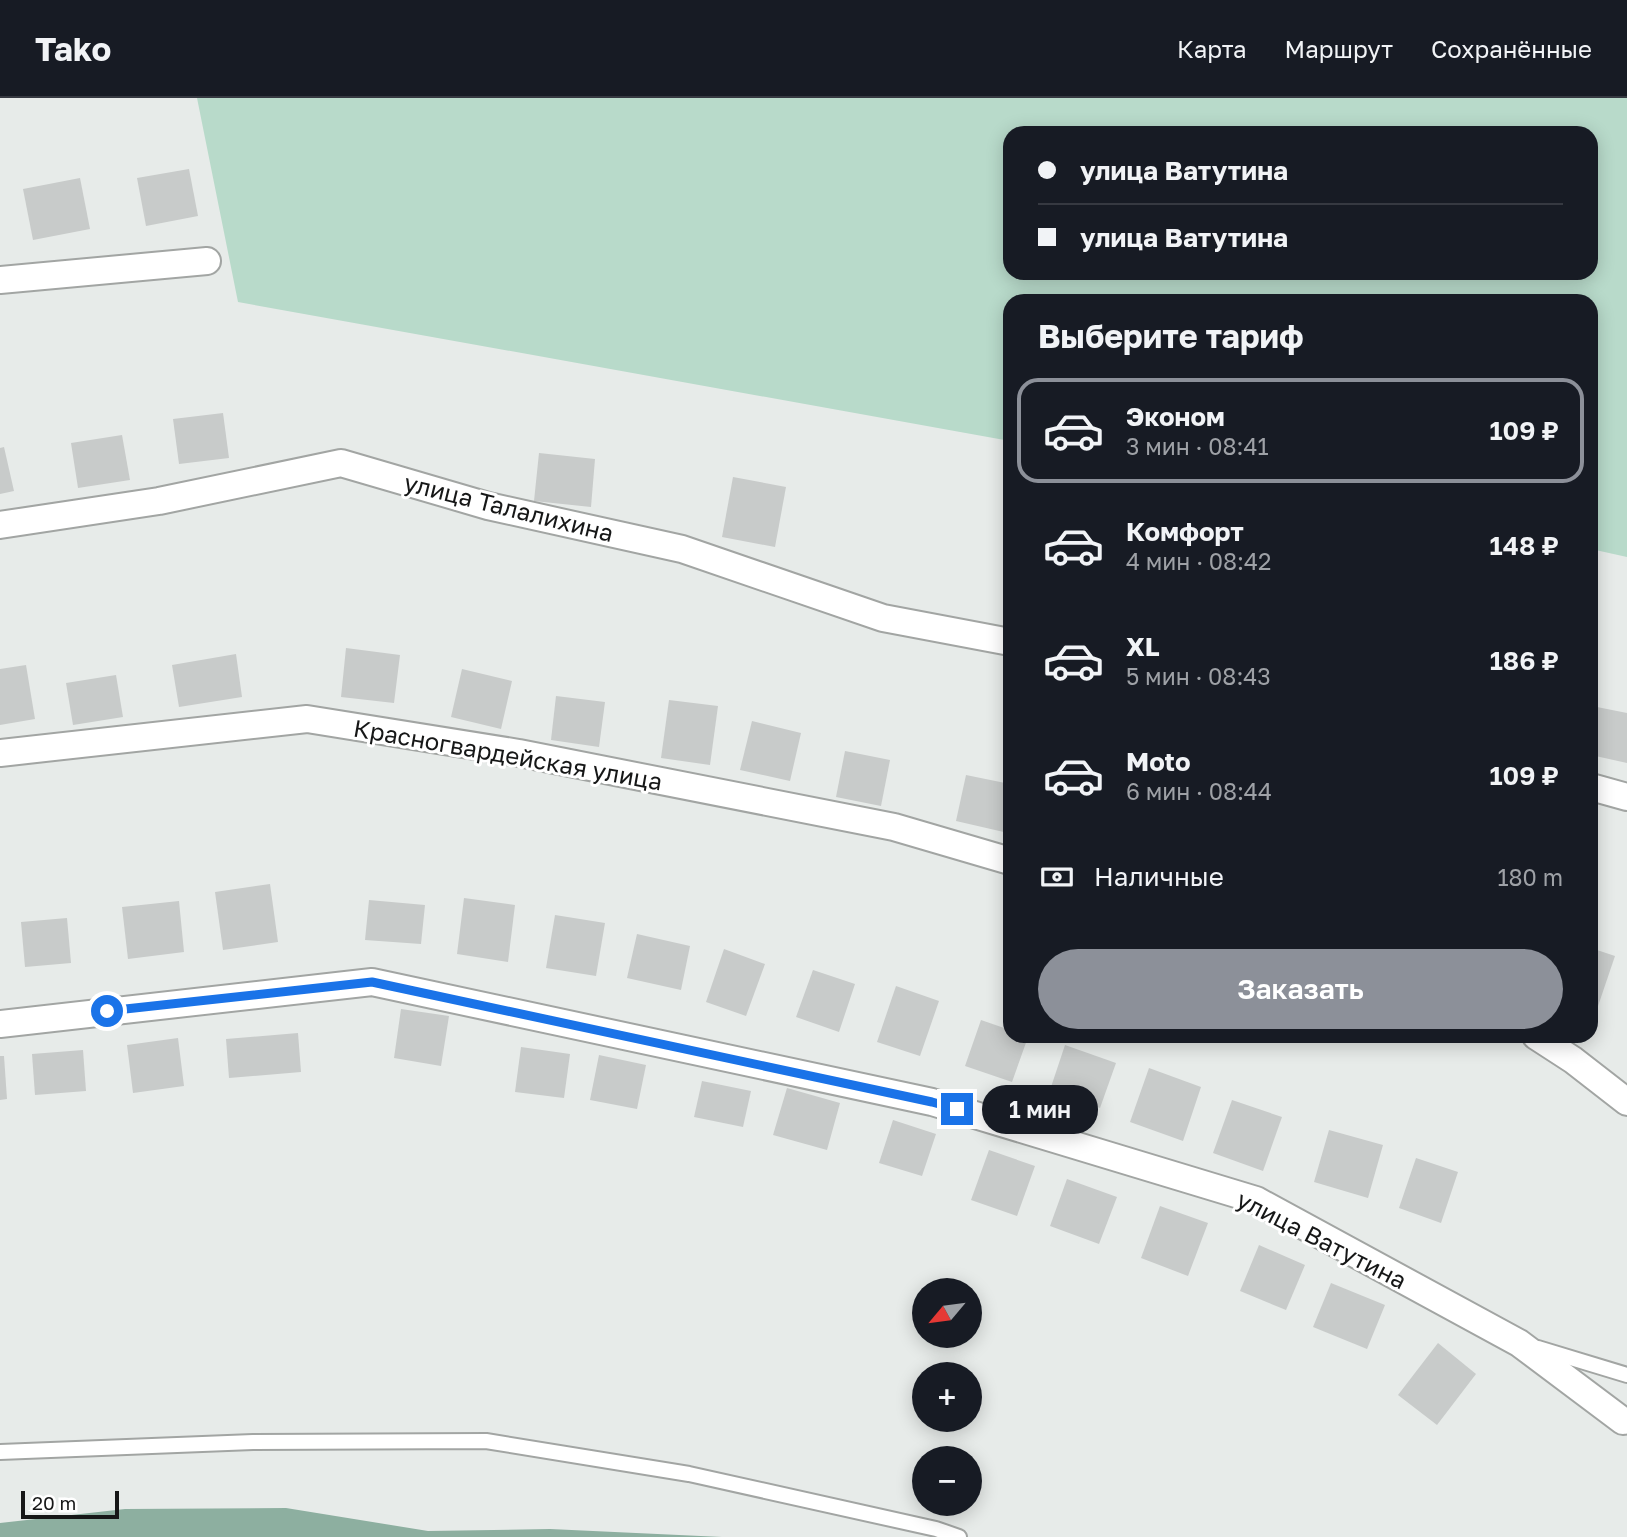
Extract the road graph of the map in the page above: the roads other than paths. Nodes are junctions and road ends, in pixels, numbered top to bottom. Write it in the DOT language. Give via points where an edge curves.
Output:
graph roads {
  1 [pos="207,261"];
  2 [pos="0,280"];
  3 [pos="0,524"];
  4 [pos="1003,641"];
  5 [pos="0,753"];
  6 [pos="1598,789"];
  7 [pos="1627,797"];
  8 [pos="1003,859"];
  9 [pos="0,1024"];
  10 [pos="1547,1043"];
  11 [pos="1627,1102"];
  12 [pos="1520,1343"];
  13 [pos="1627,1375"];
  14 [pos="1625,1422"];
  15 [pos="0,1452"];
  16 [pos="959,1537"];
  1 -- 2 [label="street"];
  3 -- 4 [label="street, улица Талалихина" via="159,500 341,463 488,506 682,549 883,618"];
  5 -- 8 [label="street, Красногвардейская улица" via="306,719 519,752 894,827"];
  6 -- 7 [label="street"];
  9 -- 12 [label="street, улица Ватутина" via="372,982 932,1102 1256,1200"];
  10 -- 11 [label="street"];
  12 -- 13 [label="lane"];
  12 -- 14 [label="street, улица Ватутина"];
  15 -- 16 [label="lane" via="253,1442 486,1441 689,1474"];
}
